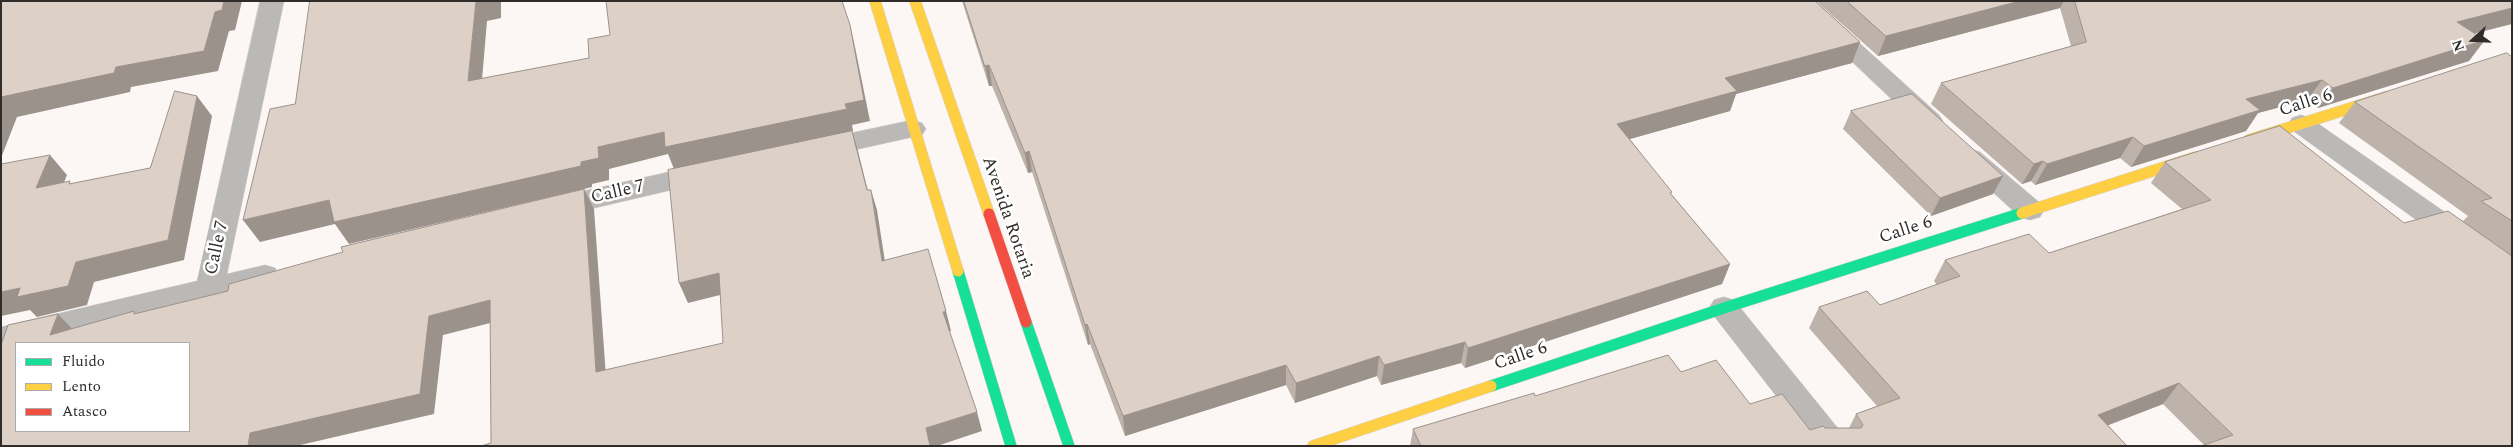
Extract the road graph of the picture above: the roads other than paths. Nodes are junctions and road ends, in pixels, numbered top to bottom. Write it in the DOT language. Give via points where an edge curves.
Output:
graph roads {
  1 [pos="272,1"];
  2 [pos="875,1"];
  3 [pos="915,1"];
  4 [pos="1798,1"];
  5 [pos="2402,92"];
  6 [pos="2301,124"];
  7 [pos="913,129"];
  8 [pos="2235,145"];
  9 [pos="2207,154"];
  10 [pos="790,155"];
  11 [pos="733,167"];
  12 [pos="2030,210"];
  13 [pos="524,215"];
  14 [pos="285,272"];
  15 [pos="2512,274"];
  16 [pos="209,290"];
  17 [pos="1724,308"];
  18 [pos="1,339"];
  19 [pos="1011,446"];
  20 [pos="1069,446"];
  21 [pos="1313,446"];
  22 [pos="1834,446"];
  1 -- 16 [label="street, Calle 7"];
  2 -- 7 [label="street"];
  3 -- 20 [label="street, Avenida Rotaria"];
  4 -- 12 [label="street"];
  5 -- 6 [label="street, Calle 6"];
  6 -- 8 [label="street, Calle 6"];
  6 -- 15 [label="street"];
  7 -- 10 [label="street"];
  7 -- 19 [label="street"];
  9 -- 12 [label="street, Calle 6"];
  11 -- 13 [label="street, Calle 7"];
  12 -- 17 [label="street, Calle 6"];
  14 -- 16 [label="street, Calle 7"];
  16 -- 18 [label="street, Calle 7"];
  17 -- 21 [label="street, Calle 6"];
  17 -- 22 [label="street"];
}
